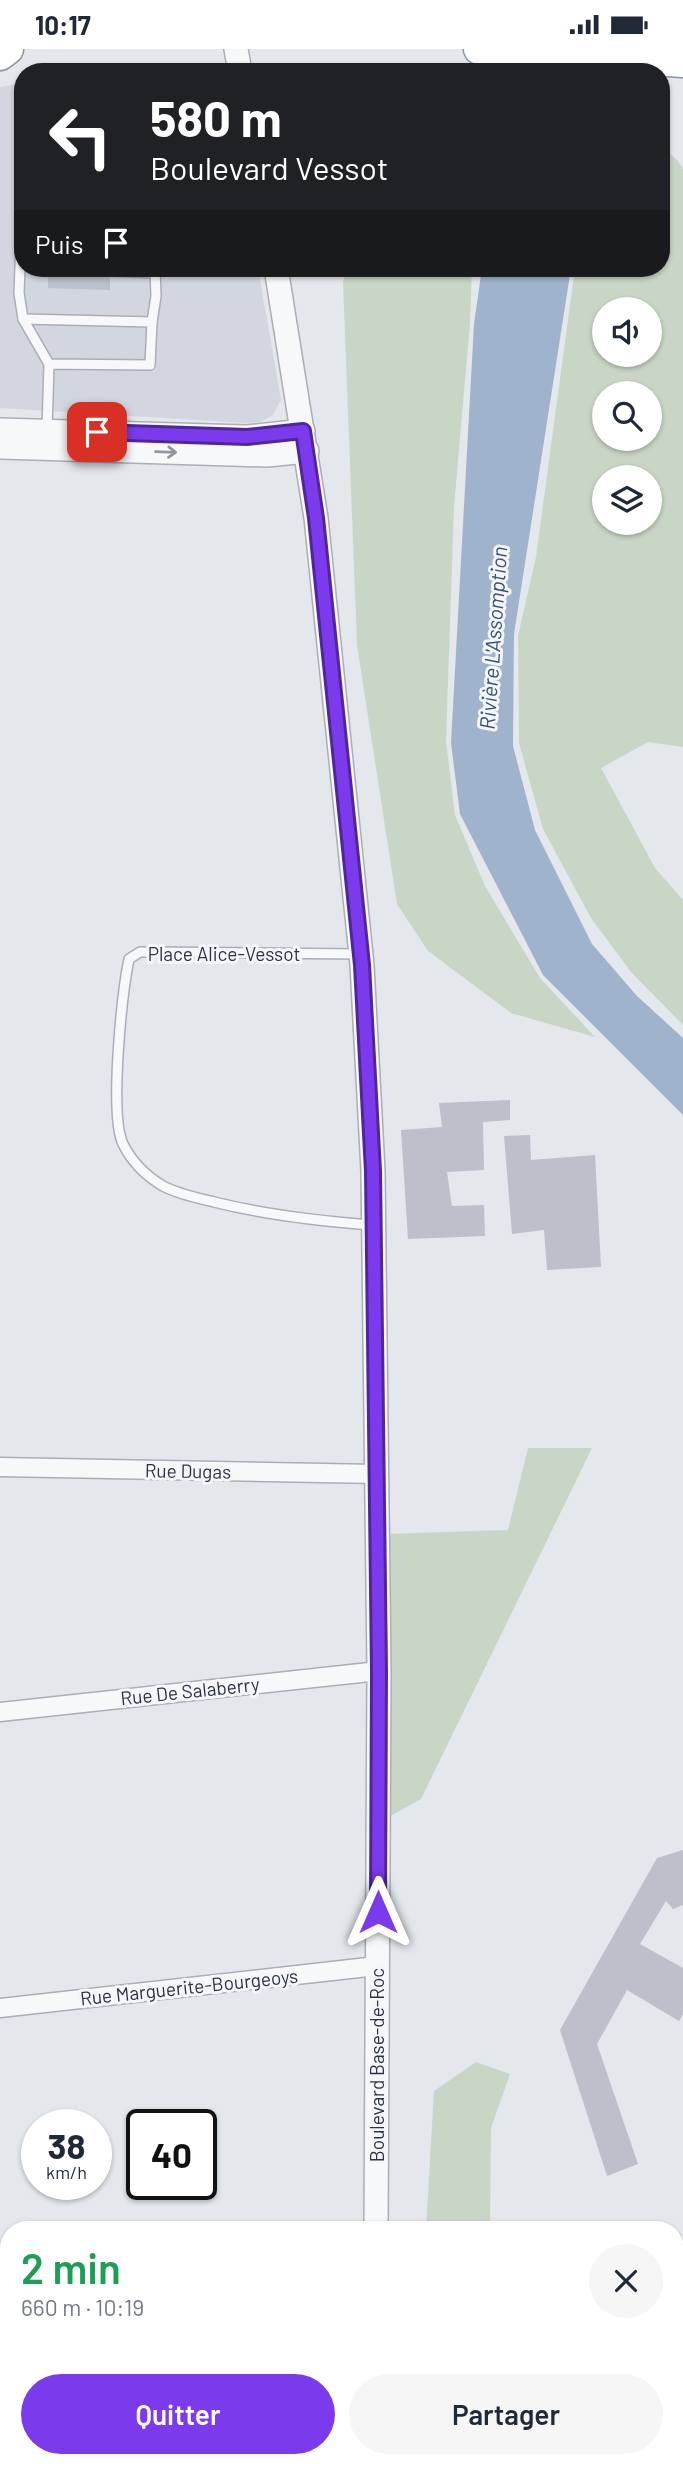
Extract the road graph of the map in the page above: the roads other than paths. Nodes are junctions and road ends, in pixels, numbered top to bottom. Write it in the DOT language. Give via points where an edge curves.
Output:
graph roads {
  1 [pos="8,49"];
  2 [pos="479,49"];
  3 [pos="0,55"];
  4 [pos="683,62"];
  5 [pos="20,277"];
  6 [pos="155,277"];
  7 [pos="278,277"];
  8 [pos="23,319"];
  9 [pos="152,322"];
  10 [pos="49,364"];
  11 [pos="0,430"];
  12 [pos="47,431"];
  13 [pos="305,441"];
  14 [pos="0,447"];
  15 [pos="361,954"];
  16 [pos="374,1225"];
  17 [pos="0,1467"];
  18 [pos="377,1474"];
  19 [pos="379,1671"];
  20 [pos="0,1712"];
  21 [pos="377,1966"];
  22 [pos="0,2008"];
  23 [pos="376,2221"];
  1 -- 3 [label="highway"];
  2 -- 4 [label="highway"];
  5 -- 8 [label="lane"];
  6 -- 9 [label="lane"];
  7 -- 13 [label="street, Boulevard Base-de-Roc"];
  8 -- 9 [label="lane"];
  8 -- 10 [label="lane"];
  9 -- 10 [label="lane" via="150,365"];
  10 -- 12 [label="lane"];
  11 -- 12 [label="street"];
  12 -- 13 [label="street"];
  14 -- 13 [label="street, one-way" via="267,455"];
  13 -- 15 [label="street, Boulevard Base-de-Roc"];
  15 -- 16 [label="street, Boulevard Base-de-Roc"];
  15 -- 16 [label="lane, Place Alice-Vessot" via="140,952 129,959 121,1016 117,1113 122,1142 137,1166 163,1186 235,1208"];
  16 -- 18 [label="street, Boulevard Base-de-Roc"];
  17 -- 18 [label="street, Rue Dugas"];
  18 -- 19 [label="street, Boulevard Base-de-Roc"];
  19 -- 20 [label="street, Rue De Salaberry"];
  19 -- 21 [label="street, Boulevard Base-de-Roc"];
  21 -- 22 [label="street, Rue Marguerite-Bourgeoys"];
  21 -- 23 [label="street, Boulevard Base-de-Roc"];
}
